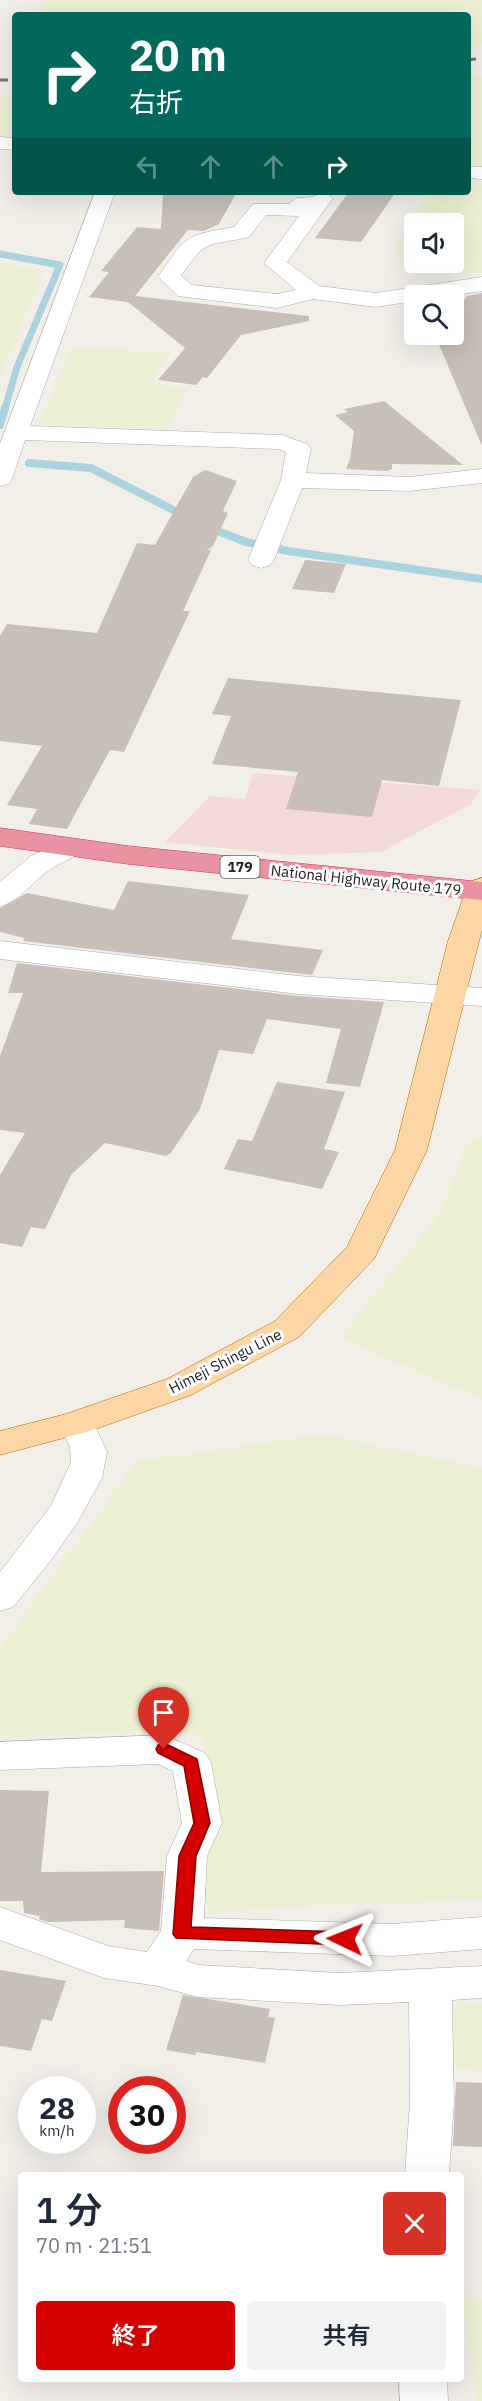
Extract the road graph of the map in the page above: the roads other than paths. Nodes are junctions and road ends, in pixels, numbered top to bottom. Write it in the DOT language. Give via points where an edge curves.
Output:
graph roads {
  1 [pos="104,195"];
  2 [pos="323,198"];
  3 [pos="482,284"];
  4 [pos="313,292"];
  5 [pos="16,433"];
  6 [pos="482,476"];
  7 [pos="0,479"];
  8 [pos="293,480"];
  9 [pos="261,560"];
  10 [pos="0,837"];
  11 [pos="69,848"];
  12 [pos="482,890"];
  13 [pos="0,897"];
  14 [pos="1,956"];
  15 [pos="466,995"];
  16 [pos="77,1423"];
  17 [pos="0,1443"];
  18 [pos="0,1598"];
  19 [pos="0,1756"];
  20 [pos="0,1923"];
  21 [pos="482,1933"];
  22 [pos="182,1934"];
  23 [pos="158,1970"];
  24 [pos="482,1982"];
  25 [pos="430,1986"];
  26 [pos="427,2172"];
  27 [pos="423,2382"];
  28 [pos="424,2401"];
  1 -- 5 [label="street"];
  2 -- 4 [label="street" via="275,263"];
  2 -- 4 [label="street" via="303,202 294,211 260,208 242,232 202,239 191,245 169,277 186,291 277,301"];
  3 -- 4 [label="street" via="376,300"];
  5 -- 7 [label="street"];
  5 -- 8 [label="street" via="282,442 299,449"];
  6 -- 8 [label="street" via="409,484"];
  8 -- 9 [label="street"];
  10 -- 11 [label="highway, National Highway Route 179 / 179"];
  11 -- 12 [label="highway, National Highway Route 179 / 179"];
  11 -- 13 [label="street" via="41,861"];
  12 -- 15 [label="main road, Himeji Shingu Line" via="463,941"];
  14 -- 15 [label="street" via="298,985"];
  15 -- 16 [label="main road, Himeji Shingu Line" via="411,1150 362,1252 287,1329 179,1388"];
  16 -- 17 [label="main road, Himeji Shingu Line"];
  16 -- 18 [label="street" via="88,1443 89,1462 69,1508"];
  19 -- 22 [label="street" via="164,1749 191,1763 202,1823 187,1856"];
  20 -- 23 [label="street" via="104,1962"];
  21 -- 22 [label="street" via="392,1940"];
  22 -- 23 [label="street"];
  23 -- 25 [label="street" via="198,1982 340,1989"];
  24 -- 25 [label="street"];
  25 -- 26 [label="street" via="432,2102"];
  27 -- 28 [label="street"];
}
